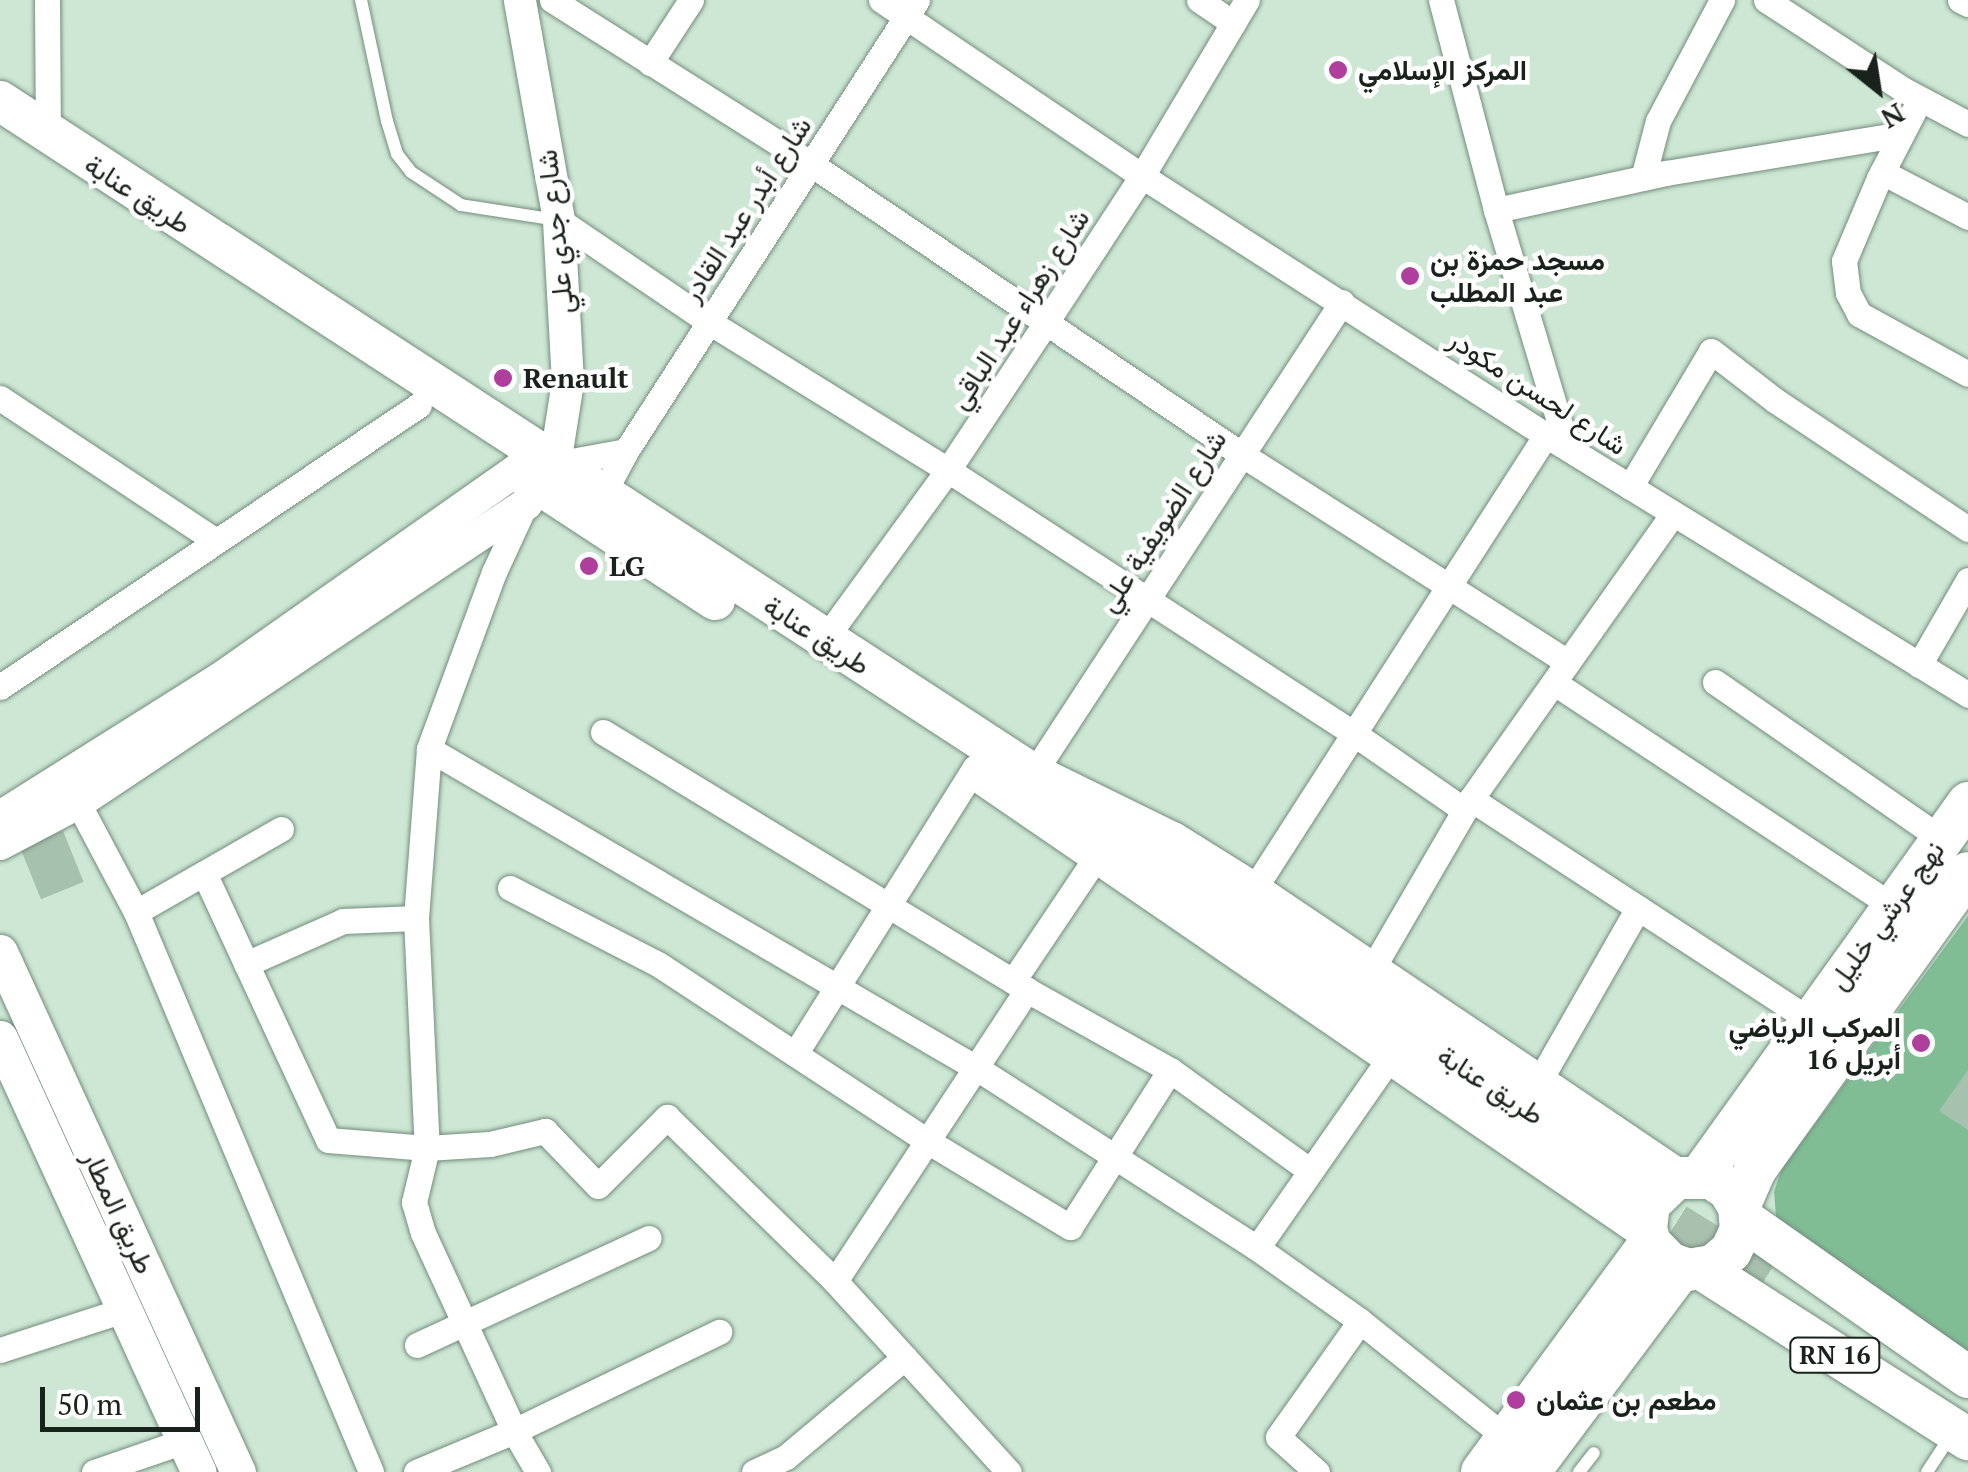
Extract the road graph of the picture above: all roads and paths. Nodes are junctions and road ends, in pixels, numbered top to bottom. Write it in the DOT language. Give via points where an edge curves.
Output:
graph roads {
  1 [pos="47,0"];
  2 [pos="361,0"];
  3 [pos="520,0"];
  4 [pos="552,0"];
  5 [pos="691,0"];
  6 [pos="881,0"];
  7 [pos="1199,0"];
  8 [pos="1247,0"];
  9 [pos="1441,0"];
  10 [pos="1722,0"];
  11 [pos="1766,0"];
  12 [pos="1960,0"];
  13 [pos="1968,4"];
  14 [pos="912,8"];
  15 [pos="1234,23"];
  16 [pos="650,63"];
  17 [pos="1920,99"];
  18 [pos="0,101"];
  19 [pos="1968,124"];
  20 [pos="0,129"];
  21 [pos="1900,134"];
  22 [pos="48,135"];
  23 [pos="811,164"];
  24 [pos="1882,172"];
  25 [pos="1142,176"];
  26 [pos="1643,178"];
  27 [pos="1496,210"];
  28 [pos="1968,217"];
  29 [pos="559,220"];
  30 [pos="1342,302"];
  31 [pos="709,322"];
  32 [pos="1045,324"];
  33 [pos="1968,374"];
  34 [pos="0,398"];
  35 [pos="419,404"];
  36 [pos="1556,440"];
  37 [pos="626,451"];
  38 [pos="1241,454"];
  39 [pos="948,470"];
  40 [pos="535,481"];
  41 [pos="1630,487"];
  42 [pos="604,492"];
  43 [pos="1672,515"];
  44 [pos="1968,529"];
  45 [pos="216,541"];
  46 [pos="1968,580"];
  47 [pos="1448,583"];
  48 [pos="1146,600"];
  49 [pos="824,640"];
  50 [pos="1919,665"];
  51 [pos="1562,673"];
  52 [pos="1715,682"];
  53 [pos="0,687"];
  54 [pos="1968,696"];
  55 [pos="603,732"];
  56 [pos="1353,733"];
  57 [pos="429,749"];
  58 [pos="974,769"];
  59 [pos="1028,788"];
  60 [pos="78,803"];
  61 [pos="1968,803"];
  62 [pos="1468,804"];
  63 [pos="0,817"];
  64 [pos="281,828"];
  65 [pos="1942,839"];
  66 [pos="0,844"];
  67 [pos="1099,853"];
  68 [pos="1968,873"];
  69 [pos="205,874"];
  70 [pos="510,888"];
  71 [pos="1252,892"];
  72 [pos="890,906"];
  73 [pos="1894,907"];
  74 [pos="1638,908"];
  75 [pos="136,912"];
  76 [pos="416,918"];
  77 [pos="0,952"];
  78 [pos="246,964"];
  79 [pos="1372,971"];
  80 [pos="838,984"];
  81 [pos="1020,985"];
  82 [pos="1810,1020"];
  83 [pos="1,1041"];
  84 [pos="795,1054"];
  85 [pos="1392,1056"];
  86 [pos="978,1069"];
  87 [pos="1170,1070"];
  88 [pos="1537,1085"];
  89 [pos="929,1142"];
  90 [pos="427,1148"];
  91 [pos="1766,1153"];
  92 [pos="1115,1157"];
  93 [pos="1309,1170"];
  94 [pos="1688,1176"];
  95 [pos="1626,1182"];
  96 [pos="1740,1213"];
  97 [pos="648,1238"];
  98 [pos="1257,1248"];
  99 [pos="1718,1262"];
  100 [pos="835,1281"];
  101 [pos="124,1310"];
  102 [pos="1360,1320"];
  103 [pos="464,1324"];
  104 [pos="719,1332"];
  105 [pos="417,1344"];
  106 [pos="0,1350"];
  107 [pos="905,1357"];
  108 [pos="1968,1377"];
  109 [pos="1965,1422"];
  110 [pos="514,1432"];
  111 [pos="1594,1453"];
  112 [pos="191,1456"];
  113 [pos="1506,1461"];
  114 [pos="792,1464"];
  115 [pos="94,1472"];
  116 [pos="238,1472"];
  117 [pos="372,1472"];
  118 [pos="416,1472"];
  119 [pos="538,1472"];
  120 [pos="754,1472"];
  121 [pos="1009,1472"];
  122 [pos="1317,1472"];
  123 [pos="1579,1472"];
  124 [pos="1927,1472"];
  1 -- 22 [label="street"];
  2 -- 29 [label="lane" via="387,121 411,172 461,205"];
  3 -- 29 [label="street, شارع جدي علي"];
  4 -- 16 [label="street"];
  5 -- 16 [label="street"];
  6 -- 14 [label="street, شارع لحسن مكودر"];
  7 -- 15 [label="street"];
  8 -- 15 [label="street, شارع زهراء عبد الباقي"];
  9 -- 27 [label="street"];
  10 -- 26 [label="street" via="1658,122"];
  11 -- 17 [label="street"];
  12 -- 13 [label="street"];
  14 -- 23 [label="street, شارع أبدر عبد القادر"];
  14 -- 25 [label="street, شارع لحسن مكودر"];
  15 -- 25 [label="street, شارع زهراء عبد الباقي"];
  16 -- 23 [label="street"];
  17 -- 19 [label="street"];
  17 -- 21 [label="street"];
  18 -- 22 [label="main road, طريق عنابة"];
  20 -- 35 [label="main road, طريق عنابة"];
  21 -- 24 [label="street"];
  21 -- 26 [label="street"];
  22 -- 40 [label="main road, طريق عنابة"];
  23 -- 31 [label="street, شارع أبدر عبد القادر"];
  23 -- 32 [label="street"];
  24 -- 28 [label="street"];
  24 -- 33 [label="street" via="1844,261 1848,293 1859,314"];
  25 -- 30 [label="street, شارع لحسن مكودر"];
  25 -- 32 [label="street, شارع زهراء عبد الباقي"];
  26 -- 27 [label="street"];
  27 -- 36 [label="street"];
  29 -- 31 [label="street"];
  29 -- 40 [label="street, شارع جدي علي" via="568,382"];
  30 -- 36 [label="street, شارع لحسن مكودر"];
  30 -- 38 [label="street, شارع الضويفية علي"];
  31 -- 37 [label="street, شارع أبدر عبد القادر"];
  31 -- 39 [label="street"];
  32 -- 38 [label="street"];
  32 -- 39 [label="street, شارع زهراء عبد الباقي"];
  34 -- 45 [label="street"];
  35 -- 40 [label="main road, طريق عنابة"];
  35 -- 45 [label="street"];
  36 -- 41 [label="street, شارع لحسن مكودر"];
  36 -- 47 [label="street"];
  37 -- 40 [label="street"];
  37 -- 42 [label="street, شارع أبدر عبد القادر"];
  38 -- 47 [label="street"];
  38 -- 48 [label="street, شارع الضويفية علي"];
  39 -- 48 [label="street"];
  39 -- 49 [label="street, شارع زهراء عبد الباقي"];
  40 -- 42 [label="main road, طريق عنابة"];
  40 -- 57 [label="street"];
  40 -- 58 [label="main road, طريق عنابة"];
  40 -- 60 [label="street"];
  40 -- 63 [label="street"];
  41 -- 43 [label="street, شارع لحسن مكودر"];
  41 -- 44 [label="street" via="1711,351"];
  42 -- 49 [label="main road, طريق عنابة"];
  43 -- 50 [label="street, شارع لحسن مكودر"];
  43 -- 51 [label="street"];
  45 -- 53 [label="street"];
  46 -- 50 [label="street"];
  47 -- 51 [label="street"];
  47 -- 56 [label="street"];
  48 -- 56 [label="street"];
  48 -- 59 [label="street, شارع الضويفية علي"];
  49 -- 59 [label="main road, طريق عنابة"];
  50 -- 54 [label="street, شارع لحسن مكودر"];
  51 -- 62 [label="street"];
  51 -- 73 [label="street"];
  52 -- 65 [label="street"];
  55 -- 72 [label="street"];
  56 -- 62 [label="street"];
  56 -- 71 [label="street"];
  57 -- 76 [label="street"];
  57 -- 80 [label="street"];
  58 -- 59 [label="main road, طريق عنابة"];
  58 -- 72 [label="street"];
  59 -- 67 [label="main road"];
  59 -- 71 [label="main road" via="1172,842"];
  59 -- 95 [label="highway, طريق عنابة" via="1283,950"];
  60 -- 66 [label="street"];
  60 -- 75 [label="street"];
  61 -- 65 [label="highway, نهج عرشي خليل"];
  62 -- 74 [label="street"];
  62 -- 79 [label="street"];
  64 -- 69 [label="street"];
  65 -- 73 [label="highway, نهج عرشي خليل"];
  67 -- 81 [label="street"];
  67 -- 85 [label="main road"];
  68 -- 91 [label="highway, نهج عرشي خليل"];
  69 -- 75 [label="street"];
  69 -- 78 [label="street"];
  70 -- 84 [label="street" via="658,964"];
  71 -- 79 [label="main road"];
  72 -- 80 [label="street"];
  72 -- 81 [label="street"];
  73 -- 82 [label="highway, نهج عرشي خليل"];
  74 -- 82 [label="street"];
  74 -- 88 [label="street"];
  75 -- 117 [label="street"];
  76 -- 78 [label="street" via="342,921"];
  76 -- 90 [label="street"];
  77 -- 116 [label="main road, طريق المطار"];
  78 -- 90 [label="street" via="328,1140"];
  79 -- 88 [label="main road"];
  80 -- 84 [label="street"];
  80 -- 86 [label="street"];
  81 -- 86 [label="street"];
  81 -- 87 [label="street"];
  82 -- 94 [label="highway, نهج عرشي خليل"];
  83 -- 101 [label="main road, طريق المطار"];
  84 -- 89 [label="street"];
  85 -- 93 [label="street"];
  85 -- 99 [label="main road"];
  86 -- 89 [label="street"];
  86 -- 92 [label="street"];
  87 -- 92 [label="street"];
  87 -- 93 [label="street"];
  88 -- 94 [label="main road"];
  89 -- 92 [label="street" via="1070,1227"];
  89 -- 100 [label="street"];
  90 -- 100 [label="street" via="490,1144 544,1131 598,1186 667,1117"];
  90 -- 103 [label="street" via="414,1202"];
  91 -- 96 [label="highway, نهج عرشي خليل"];
  91 -- 99 [label="highway" via="1767,1205"];
  92 -- 98 [label="street"];
  93 -- 98 [label="street"];
  94 -- 96 [label="highway" via="1728,1190"];
  94 -- 99 [label="highway, نهج عرشي خليل" via="1649,1204"];
  96 -- 99 [label="highway, RN 16"];
  96 -- 99 [label="highway, نهج عرشي خليل" via="1731,1251"];
  97 -- 103 [label="street"];
  98 -- 102 [label="street"];
  99 -- 108 [label="highway, RN 16"];
  99 -- 109 [label="highway, RN 16"];
  99 -- 113 [label="highway"];
  99 -- 113 [label="highway" via="1655,1304"];
  100 -- 107 [label="street"];
  101 -- 106 [label="street"];
  101 -- 112 [label="main road, طريق المطار"];
  102 -- 113 [label="street"];
  102 -- 122 [label="street" via="1278,1436"];
  103 -- 105 [label="street"];
  103 -- 110 [label="street"];
  104 -- 110 [label="street"];
  107 -- 114 [label="street"];
  107 -- 121 [label="street"];
  109 -- 124 [label="lane"];
  110 -- 118 [label="street"];
  110 -- 119 [label="street"];
  111 -- 123 [label="lane"];
  112 -- 115 [label="street"];
  114 -- 120 [label="street"];
}
